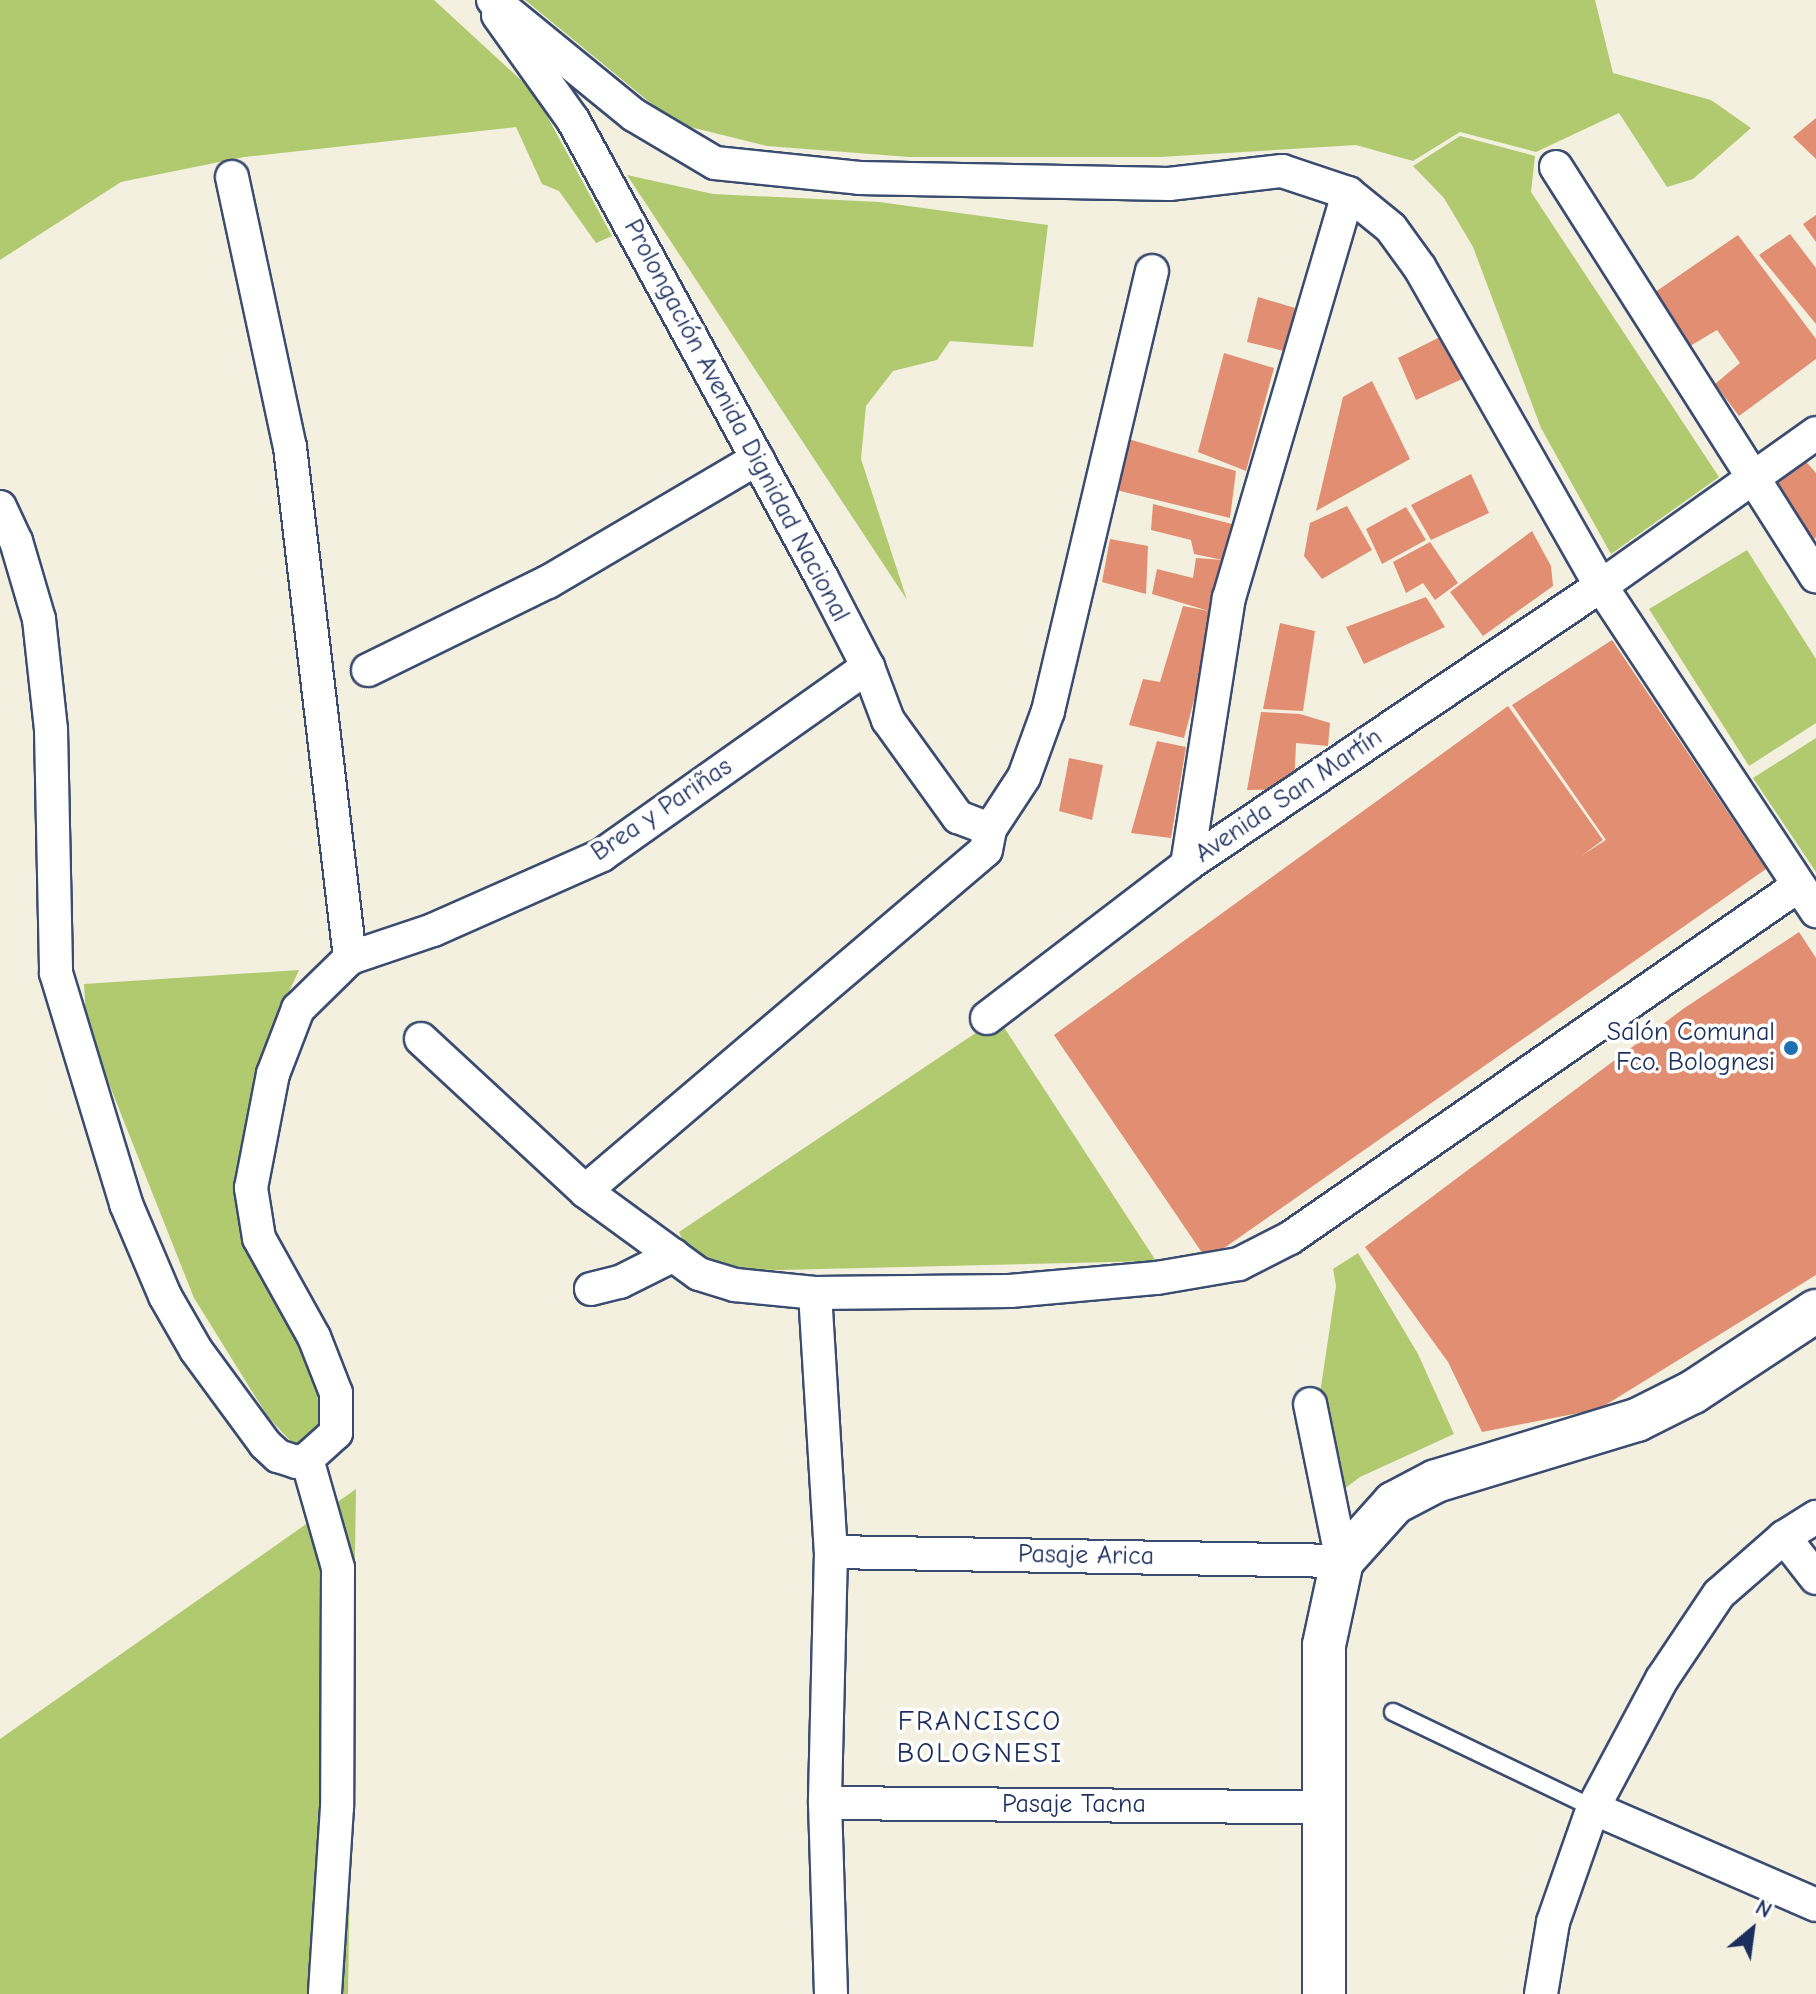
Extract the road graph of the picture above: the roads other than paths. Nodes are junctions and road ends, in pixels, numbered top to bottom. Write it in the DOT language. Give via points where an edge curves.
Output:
graph roads {
  1 [pos="490,0"];
  2 [pos="1556,167"];
  3 [pos="232,177"];
  4 [pos="1348,193"];
  5 [pos="1152,271"];
  6 [pos="1816,433"];
  7 [pos="757,459"];
  8 [pos="1757,477"];
  9 [pos="0,507"];
  10 [pos="1816,576"];
  11 [pos="1601,586"];
  12 [pos="868,667"];
  13 [pos="368,670"];
  14 [pos="990,829"];
  15 [pos="1187,865"];
  16 [pos="1807,899"];
  17 [pos="350,958"];
  18 [pos="987,1018"];
  19 [pos="421,1039"];
  20 [pos="585,1191"];
  21 [pos="674,1255"];
  22 [pos="591,1289"];
  23 [pos="815,1293"];
  24 [pos="1816,1311"];
  25 [pos="1310,1404"];
  26 [pos="307,1459"];
  27 [pos="1816,1517"];
  28 [pos="1784,1537"];
  29 [pos="831,1552"];
  30 [pos="1342,1561"];
  31 [pos="1816,1578"];
  32 [pos="1393,1712"];
  33 [pos="825,1803"];
  34 [pos="1323,1807"];
  35 [pos="1593,1808"];
  36 [pos="1816,1905"];
  37 [pos="325,1994"];
  38 [pos="831,1994"];
  39 [pos="1324,1994"];
  40 [pos="1541,1994"];
  1 -- 4 [label="street" via="634,115 715,163 859,178 1169,184 1282,171"];
  1 -- 7 [label="street, Prolongación Avenida Dignidad Nacional" via="573,120"];
  2 -- 8 [label="street"];
  3 -- 17 [label="street" via="290,447"];
  4 -- 11 [label="street" via="1391,228 1420,268"];
  4 -- 15 [label="street" via="1229,598"];
  5 -- 14 [label="street" via="1048,711 1024,777"];
  6 -- 8 [label="street, Avenida San Martín"];
  7 -- 12 [label="street, Prolongación Avenida Dignidad Nacional"];
  7 -- 13 [label="street" via="548,582"];
  8 -- 10 [label="street"];
  8 -- 11 [label="street, Avenida San Martín"];
  9 -- 26 [label="street" via="39,619 51,730 56,973 126,1204 165,1296 196,1350 265,1444 278,1456"];
  11 -- 15 [label="street, Avenida San Martín"];
  11 -- 16 [label="street"];
  12 -- 14 [label="street, Prolongación Avenida Dignidad Nacional" via="888,720 958,817"];
  12 -- 17 [label="street, Brea y Pariñas" via="602,855 433,930"];
  14 -- 20 [label="street" via="986,850 959,876"];
  15 -- 18 [label="street, Avenida San Martín"];
  16 -- 23 [label="street" via="1290,1238 1239,1264 1168,1277 1010,1291"];
  17 -- 26 [label="street" via="298,1009 273,1074 251,1188 259,1238 314,1337 336,1393 336,1433"];
  19 -- 20 [label="street"];
  20 -- 21 [label="street"];
  21 -- 22 [label="street" via="620,1282"];
  21 -- 23 [label="street" via="699,1274 735,1285"];
  23 -- 29 [label="street"];
  24 -- 30 [label="street" via="1693,1392 1637,1420 1436,1481 1394,1503"];
  25 -- 30 [label="street"];
  26 -- 37 [label="street" via="338,1568 337,1807"];
  27 -- 28 [label="street"];
  28 -- 31 [label="street"];
  28 -- 35 [label="street" via="1719,1594 1662,1679"];
  29 -- 30 [label="street, Pasaje Arica"];
  29 -- 33 [label="street"];
  30 -- 34 [label="street" via="1324,1645"];
  32 -- 35 [label="lane"];
  33 -- 34 [label="street, Pasaje Tacna"];
  33 -- 38 [label="street"];
  34 -- 39 [label="street"];
  35 -- 36 [label="street"];
  35 -- 40 [label="street" via="1553,1922"];
}
